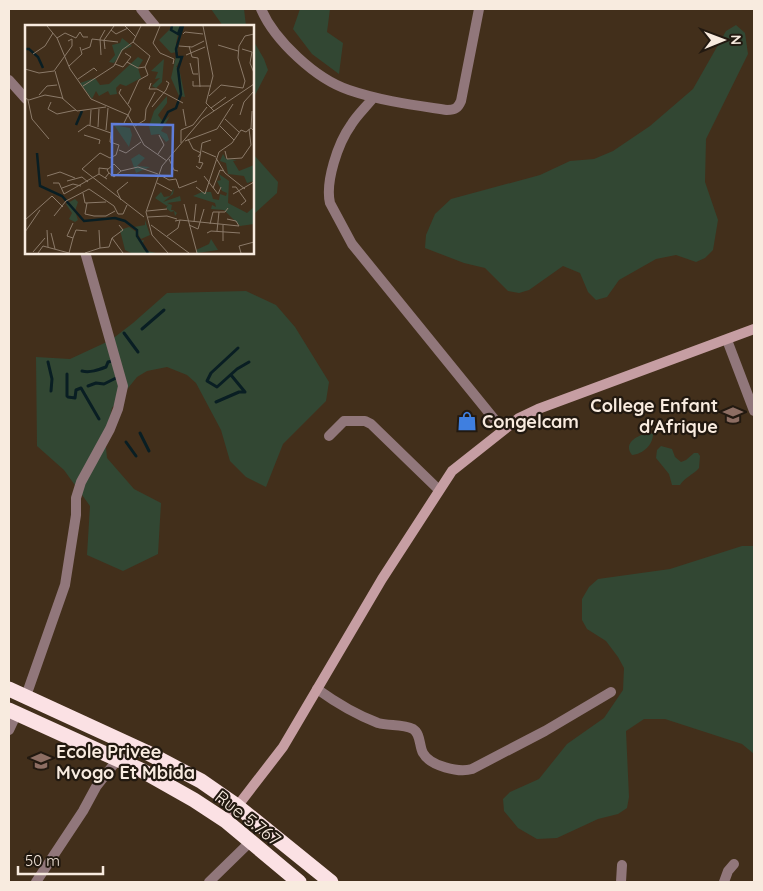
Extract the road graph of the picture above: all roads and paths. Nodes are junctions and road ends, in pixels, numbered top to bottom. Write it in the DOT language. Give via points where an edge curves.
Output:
graph roads {
  1 [pos="141,9"];
  2 [pos="261,9"];
  3 [pos="479,9"];
  4 [pos="153,25"];
  5 [pos="9,80"];
  6 [pos="25,98"];
  7 [pos="374,98"];
  8 [pos="86,254"];
  9 [pos="754,329"];
  10 [pos="727,340"];
  11 [pos="754,411"];
  12 [pos="503,430"];
  13 [pos="328,436"];
  14 [pos="439,490"];
  15 [pos="9,689"];
  16 [pos="317,690"];
  17 [pos="610,692"];
  18 [pos="26,696"];
  19 [pos="13,712"];
  20 [pos="9,730"];
  21 [pos="118,759"];
  22 [pos="237,806"];
  23 [pos="226,821"];
  24 [pos="250,842"];
  25 [pos="734,864"];
  26 [pos="622,865"];
  27 [pos="36,882"];
  28 [pos="209,882"];
  29 [pos="299,882"];
  30 [pos="331,882"];
  31 [pos="621,882"];
  32 [pos="724,882"];
  1 -- 4 [label="street"];
  2 -- 7 [label="street" via="272,30 299,59 332,83"];
  3 -- 7 [label="street" via="458,107 447,110"];
  5 -- 6 [label="street"];
  7 -- 12 [label="street" via="350,126 341,143 330,180 330,203 352,244"];
  8 -- 18 [label="street" via="123,386 110,429 81,482 65,585"];
  9 -- 10 [label="main road"];
  10 -- 11 [label="street"];
  10 -- 12 [label="main road" via="538,409"];
  12 -- 14 [label="main road" via="452,471"];
  13 -- 14 [label="street" via="344,421 365,421"];
  14 -- 16 [label="main road"];
  15 -- 18 [label="highway"];
  16 -- 17 [label="street" via="379,723 412,729 418,734 422,752 427,758 463,772 545,731"];
  16 -- 22 [label="main road" via="283,747"];
  18 -- 22 [label="highway" via="201,781"];
  19 -- 20 [label="street"];
  19 -- 21 [label="highway, Rue 5.767"];
  21 -- 23 [label="highway, Rue 5.767"];
  21 -- 27 [label="street"];
  22 -- 23 [label="main road"];
  22 -- 30 [label="highway"];
  23 -- 24 [label="highway, Rue 5.767"];
  24 -- 28 [label="street"];
  24 -- 29 [label="highway, Rue 5.767"];
  25 -- 32 [label="street"];
  26 -- 31 [label="street"];
}
